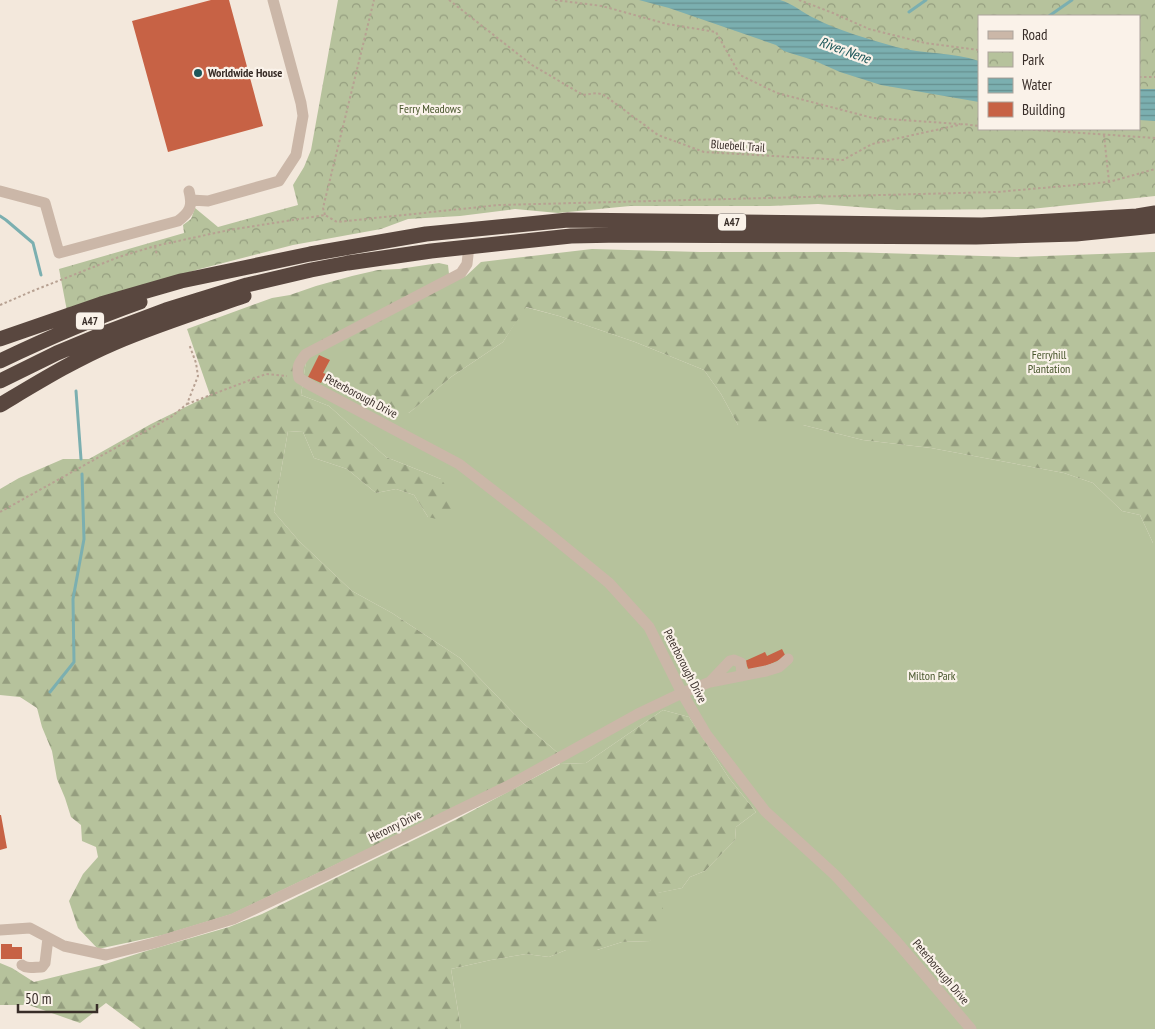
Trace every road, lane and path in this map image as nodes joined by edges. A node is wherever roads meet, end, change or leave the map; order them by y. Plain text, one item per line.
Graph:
1 (273, 0) edge
2 (374, 0) edge
3 (449, 0) edge
4 (556, 0) edge
5 (799, 0) edge
6 (978, 50) edge
7 (1140, 77) edge
8 (1155, 77) edge
9 (963, 124) junction
10 (978, 126) edge
11 (1039, 130) edge
12 (1104, 134) junction
13 (1155, 138) edge
14 (1155, 169) edge
15 (1109, 182) junction
16 (0, 191) edge
17 (1155, 213) edge
18 (325, 215) junction
19 (1155, 226) edge
20 (154, 246) junction
21 (470, 246) junction
22 (310, 254) junction
23 (157, 256) dead end
24 (311, 270) junction
25 (0, 305) edge
26 (0, 339) edge
27 (189, 344) dead end
28 (0, 361) edge
29 (299, 378) junction
30 (0, 381) edge
31 (187, 404) junction
32 (0, 405) edge
33 (0, 512) edge
34 (788, 659) dead end
35 (742, 676) junction
36 (710, 682) junction
37 (682, 693) junction
38 (0, 930) edge
39 (48, 938) junction
40 (22, 965) dead end
41 (971, 1029) edge

1 - 16 street
2 - 18 path
3 - 9 path, Bluebell Trail
4 - 9 path
5 - 6 path
7 - 8 path
9 - 10 path, Bluebell Trail
11 - 12 path
12 - 13 path
12 - 15 path
14 - 15 path
15 - 18 path
17 - 22 highway, A47
18 - 20 path
19 - 21 highway, A47
20 - 23 path
20 - 25 path
21 - 24 highway, A47
21 - 29 street
22 - 26 highway, A47
22 - 28 highway, A47
24 - 30 highway, A47
24 - 32 highway, A47
27 - 31 path
29 - 31 path
29 - 37 street, Peterborough Drive
31 - 33 path
34 - 35 street, Heronry Drive
35 - 36 street, Heronry Drive
35 - 36 street
36 - 37 street, Heronry Drive
37 - 39 street, Heronry Drive
37 - 41 street, Peterborough Drive
38 - 39 street, Heronry Drive
39 - 40 street

